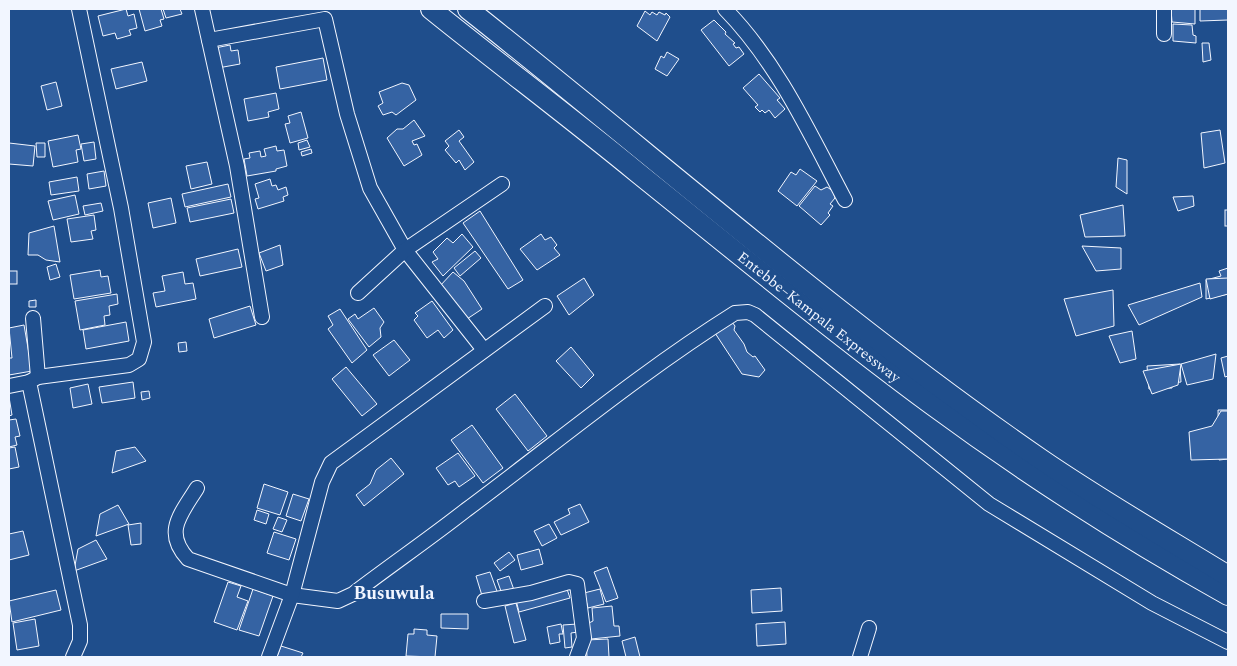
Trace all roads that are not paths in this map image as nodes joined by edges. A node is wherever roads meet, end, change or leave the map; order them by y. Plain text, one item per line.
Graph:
1 (79, 9) edge
2 (202, 9) edge
3 (431, 9) edge
4 (468, 9) edge
5 (725, 9) edge
6 (1164, 9) edge
7 (1164, 34) dead end
8 (209, 40) junction
9 (502, 184) dead end
10 (845, 200) dead end
11 (405, 250) junction
12 (358, 293) dead end
13 (545, 306) dead end
14 (262, 317) dead end
15 (33, 318) dead end
16 (484, 350) junction
17 (33, 379) junction
18 (9, 386) edge
19 (197, 488) dead end
20 (1228, 576) edge
21 (292, 595) junction
22 (1228, 595) edge
23 (484, 601) dead end
24 (869, 628) dead end
25 (1228, 642) edge
26 (73, 657) edge
27 (269, 657) edge
28 (577, 657) edge
29 (860, 657) edge

1 - 17 street
2 - 8 street
3 - 22 highway, Entebbe–Kampala Expressway
4 - 20 highway, Entebbe–Kampala Expressway
5 - 10 street
6 - 7 street
8 - 11 street
8 - 14 street
9 - 11 street
11 - 12 street
11 - 16 street
13 - 16 street
15 - 17 street
16 - 21 street
17 - 18 street
17 - 26 street
19 - 21 street
21 - 25 street
21 - 27 street
23 - 28 street
24 - 29 street

